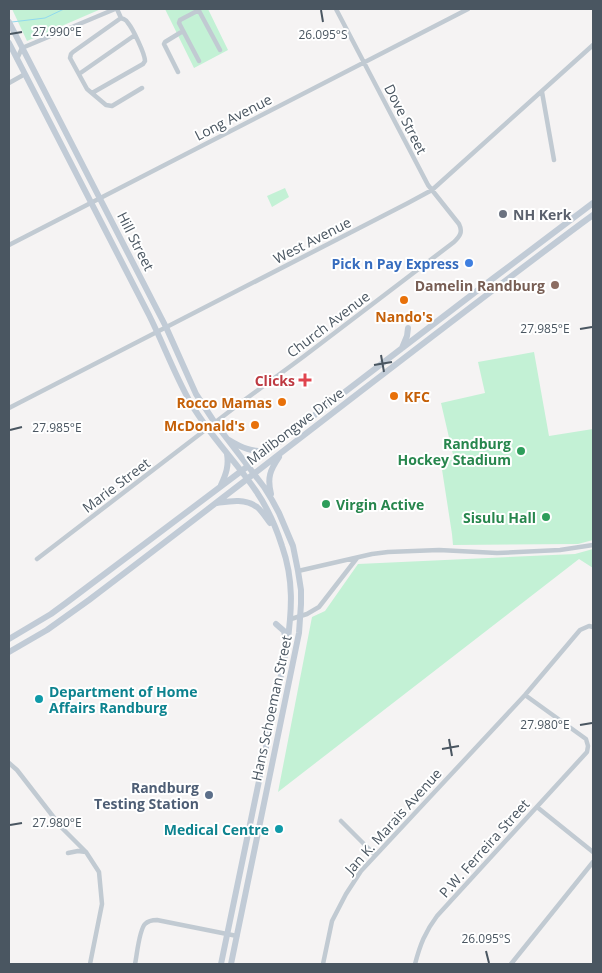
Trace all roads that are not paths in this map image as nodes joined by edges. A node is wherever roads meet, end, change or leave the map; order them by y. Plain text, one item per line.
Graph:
1 (116, 9) edge
2 (336, 9) edge
3 (468, 9) edge
4 (198, 10) edge
5 (121, 18) junction
6 (10, 24) edge
7 (183, 31) junction
8 (135, 35) junction
9 (9, 43) edge
10 (593, 45) edge
11 (22, 48) junction
12 (220, 50) dead end
13 (17, 59) junction
14 (199, 61) dead end
15 (364, 62) junction
16 (178, 72) dead end
17 (25, 74) junction
18 (79, 74) junction
19 (9, 83) edge
20 (142, 88) dead end
21 (542, 92) junction
22 (92, 93) junction
23 (554, 160) dead end
24 (432, 190) junction
25 (100, 199) junction
26 (91, 203) junction
27 (593, 203) edge
28 (593, 215) edge
29 (460, 236) joint
30 (9, 245) edge
31 (166, 327) junction
32 (427, 328) junction
33 (157, 331) junction
34 (401, 349) junction
35 (9, 408) edge
36 (215, 423) junction
37 (208, 428) junction
38 (226, 438) junction
39 (267, 451) junction
40 (282, 451) junction
41 (226, 452) junction
42 (248, 466) junction
43 (240, 471) junction
44 (254, 474) junction
45 (247, 479) junction
46 (220, 486) junction
47 (272, 500) junction
48 (214, 504) junction
49 (276, 530) junction
50 (593, 546) edge
51 (357, 558) junction
52 (37, 559) dead end
53 (298, 570) junction
54 (301, 615) junction
55 (291, 619) junction
56 (276, 624) dead end
57 (593, 627) edge
58 (9, 639) edge
59 (287, 646) junction
60 (9, 652) edge
61 (525, 695) junction
62 (9, 763) edge
63 (536, 807) junction
64 (341, 821) dead end
65 (86, 852) junction
66 (593, 852) edge
67 (68, 853) dead end
68 (375, 854) junction
69 (593, 862) edge
70 (228, 934) junction
71 (237, 936) junction
72 (90, 964) edge
73 (135, 964) edge
74 (221, 964) edge
75 (231, 964) edge
76 (323, 964) edge
77 (415, 964) edge
78 (511, 964) edge

1 - 5 street
1 - 11 street
2 - 15 street, Dove Street
3 - 15 street, Long Avenue
4 - 7 street
4 - 12 street
5 - 8 street
5 - 18 street
6 - 11 main road, Hill Street
7 - 14 street
7 - 16 street
8 - 18 street
8 - 22 street
9 - 13 main road, Hill Street
10 - 21 street, West Avenue
11 - 13 street
11 - 25 main road, Hill Street
13 - 17 main road, Hill Street
15 - 24 street, Dove Street
15 - 25 street, Long Avenue
17 - 19 street
17 - 26 main road, Hill Street
18 - 22 street
20 - 22 street
21 - 23 street
21 - 24 street, West Avenue
24 - 29 street, Dove Street
24 - 31 street, West Avenue
25 - 26 street, Long Avenue
25 - 31 main road, Hill Street
26 - 30 street, Long Avenue
26 - 33 main road, Hill Street
27 - 32 main road, Malibongwe Drive
28 - 40 main road, Malibongwe Drive
29 - 36 street, Church Avenue
31 - 33 street, West Avenue
31 - 36 main road, Hill Street
32 - 34 main road, Malibongwe Drive
32 - 34 main road
33 - 35 street, West Avenue
33 - 37 main road, Hill Street
34 - 39 main road, Malibongwe Drive
36 - 37 street, Church Avenue
36 - 38 main road, Hill Street
37 - 41 main road, Hill Street
37 - 52 street, Marie Street
38 - 39 main road
38 - 42 main road, Hill Street
39 - 42 main road, Malibongwe Drive
40 - 44 main road, Malibongwe Drive
40 - 47 main road
41 - 43 main road, Hill Street
41 - 46 main road
42 - 43 main road, Malibongwe Drive
42 - 44 main road, Hans Schoeman Street
43 - 45 main road, Hans Schoeman Street
43 - 46 main road, Malibongwe Drive
44 - 45 main road, Malibongwe Drive
44 - 47 main road, Hans Schoeman Street
45 - 48 main road, Malibongwe Drive
45 - 49 main road, Hans Schoeman Street
46 - 58 main road, Malibongwe Drive
47 - 53 main road, Hans Schoeman Street
48 - 49 main road
48 - 60 main road, Malibongwe Drive
49 - 55 main road, Hans Schoeman Street
50 - 51 street
51 - 53 street
51 - 54 street
53 - 54 main road, Hans Schoeman Street
54 - 55 street
54 - 71 main road, Hans Schoeman Street
55 - 59 main road, Hans Schoeman Street
56 - 59 main road
57 - 61 street, Jan K. Marais Avenue
59 - 70 main road, Hans Schoeman Street
61 - 63 street, P.W. Ferreira Street
61 - 68 street, Jan K. Marais Avenue
62 - 65 street
63 - 66 street
63 - 77 street, P.W. Ferreira Street
64 - 68 street
65 - 67 street
65 - 72 street
68 - 76 street, Jan K. Marais Avenue
69 - 78 street
70 - 71 street
70 - 73 street
70 - 74 main road, Hans Schoeman Street
71 - 75 main road, Hans Schoeman Street

